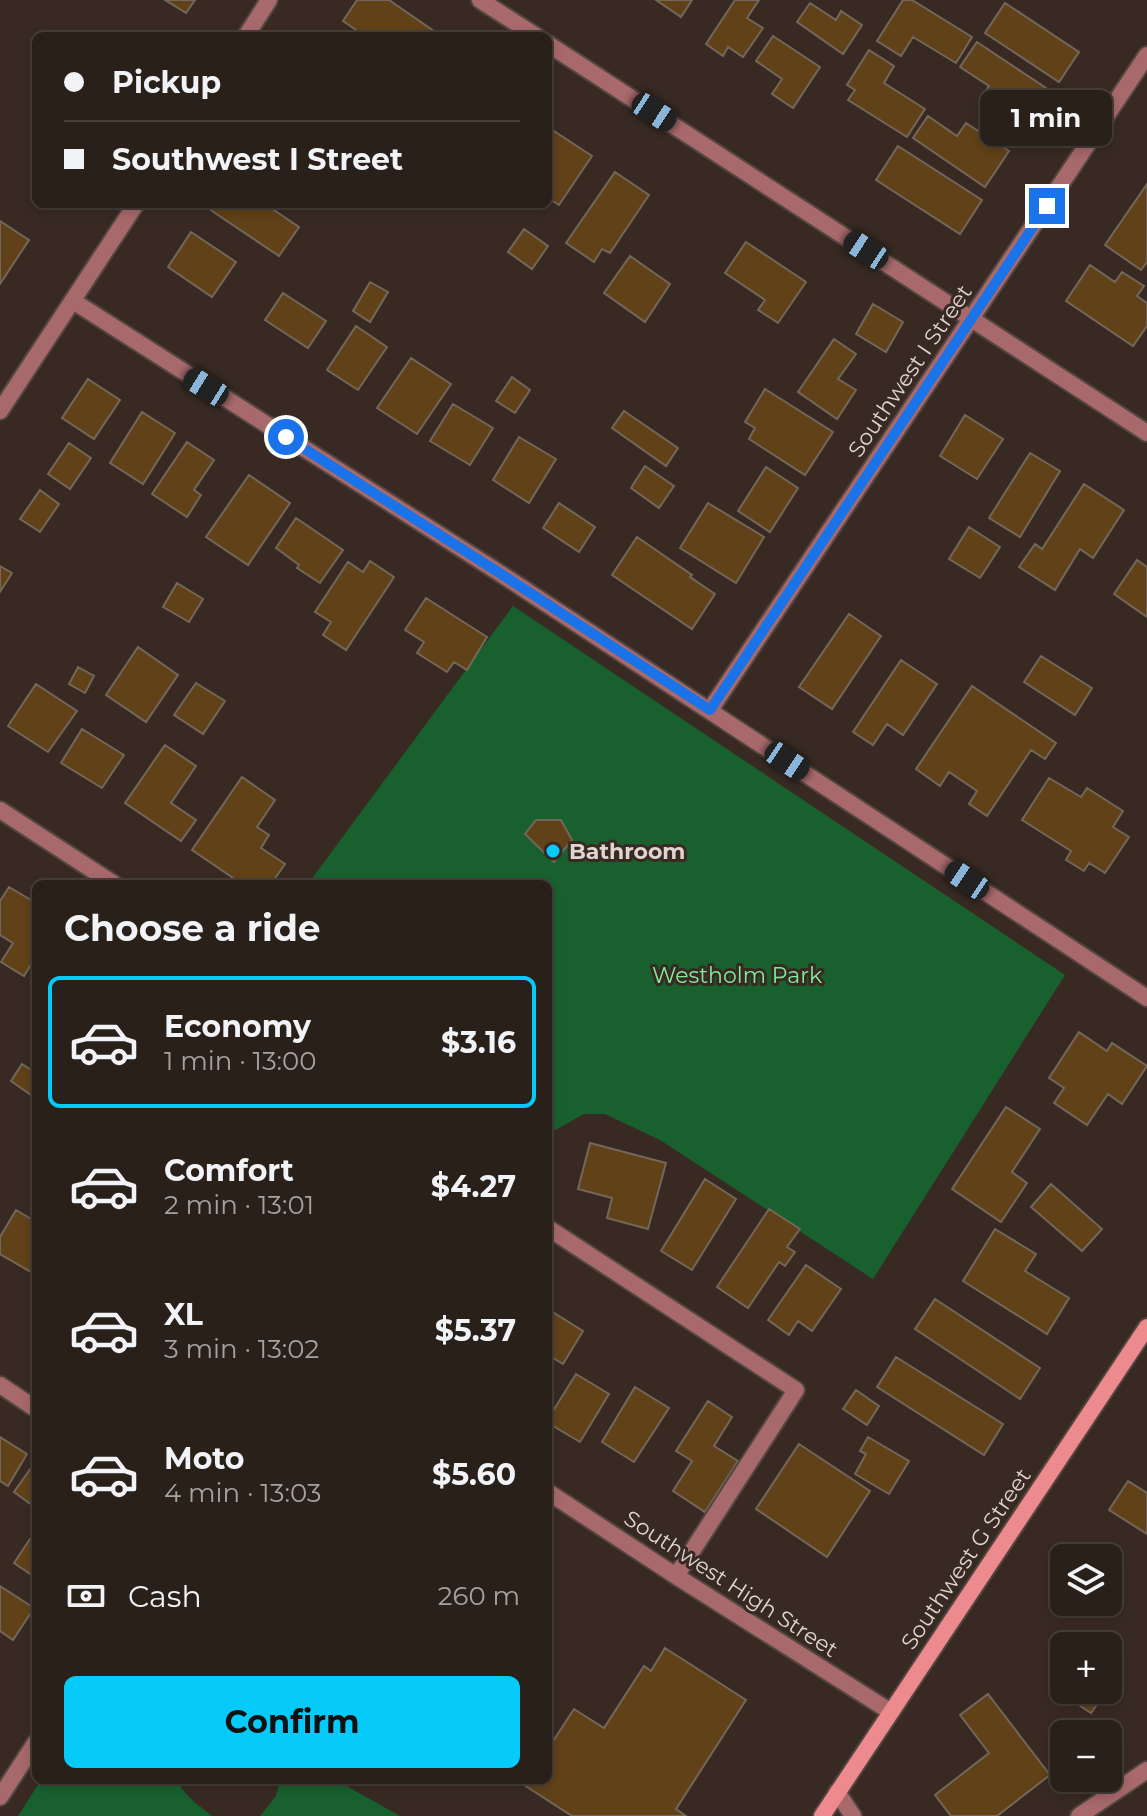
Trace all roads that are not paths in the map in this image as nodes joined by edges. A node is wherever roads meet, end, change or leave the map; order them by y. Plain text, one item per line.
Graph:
1 (269, 0) edge
2 (480, 0) edge
3 (249, 32) edge
4 (530, 32) edge
5 (552, 47) edge
6 (1147, 55) edge
7 (133, 208) edge
8 (73, 301) junction
9 (973, 318) junction
10 (0, 411) edge
11 (1147, 433) edge
12 (710, 710) junction
13 (0, 810) edge
14 (108, 880) edge
15 (1147, 998) edge
16 (552, 1231) edge
17 (1147, 1327) edge
18 (0, 1385) edge
19 (32, 1406) edge
20 (552, 1495) edge
21 (676, 1576) junction
22 (891, 1712) junction
23 (32, 1748) edge
24 (1147, 1770) edge
25 (837, 1792) junction
26 (0, 1797) edge
27 (822, 1816) edge
28 (853, 1816) edge
29 (1079, 1816) edge

1 - 3 street
2 - 4 street
5 - 9 street
6 - 9 street, Southwest I Street
7 - 8 street
8 - 10 street
8 - 12 street
9 - 11 street
9 - 12 street, Southwest I Street
12 - 15 street
13 - 14 street
16 - 21 street
17 - 22 main road, Southwest G Street
18 - 19 street
20 - 21 street, Southwest High Street
21 - 22 street, Southwest High Street
22 - 25 main road, Southwest G Street
23 - 26 street
24 - 29 street
25 - 27 main road, Southwest G Street
25 - 28 street

